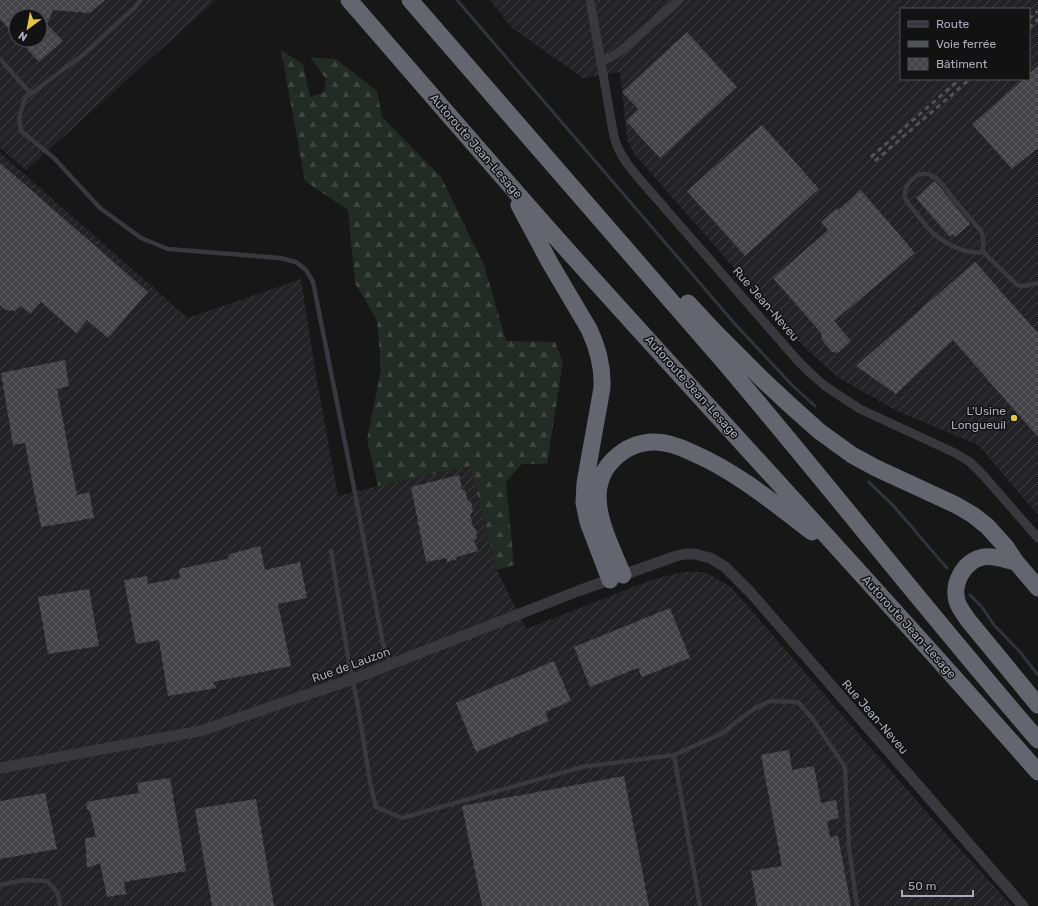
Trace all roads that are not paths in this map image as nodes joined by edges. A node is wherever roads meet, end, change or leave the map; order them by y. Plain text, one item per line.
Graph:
1 (141, 0) edge
2 (349, 0) edge
3 (410, 0) edge
4 (590, 0) edge
5 (679, 0) edge
6 (0, 59) edge
7 (601, 61) junction
8 (31, 94) junction
9 (503, 177) junction
10 (629, 252) junction
11 (983, 252) junction
12 (1038, 283) edge
13 (1038, 538) edge
14 (331, 551) dead end
15 (701, 555) joint
16 (1016, 562) junction
17 (852, 563) junction
18 (617, 577) junction
19 (1038, 588) edge
20 (390, 665) junction
21 (353, 679) junction
22 (1038, 706) edge
23 (1038, 740) edge
24 (674, 756) junction
25 (0, 768) edge
26 (1038, 772) edge
27 (0, 885) edge
28 (60, 906) edge
29 (700, 906) edge
30 (857, 906) edge
31 (1023, 906) edge

1 - 8 lane
2 - 9 highway, Autoroute Jean-Lesage
3 - 10 highway, Autoroute Jean-Lesage
4 - 7 street, Rue Jean-Neveu
5 - 7 street
6 - 8 lane
7 - 13 street, Rue Jean-Neveu
8 - 20 lane
9 - 17 highway, Autoroute Jean-Lesage
9 - 18 highway
10 - 16 highway
10 - 23 highway, Autoroute Jean-Lesage
11 - 11 lane
11 - 12 lane
14 - 21 lane
15 - 18 street, Rue de Lauzon
15 - 31 street, Rue Jean-Neveu
16 - 19 highway
16 - 22 highway
17 - 18 highway
17 - 26 highway, Autoroute Jean-Lesage
18 - 20 street, Rue de Lauzon
20 - 21 street, Rue de Lauzon
21 - 24 lane
21 - 25 street, Rue de Lauzon
24 - 29 lane
24 - 30 lane
27 - 28 lane

